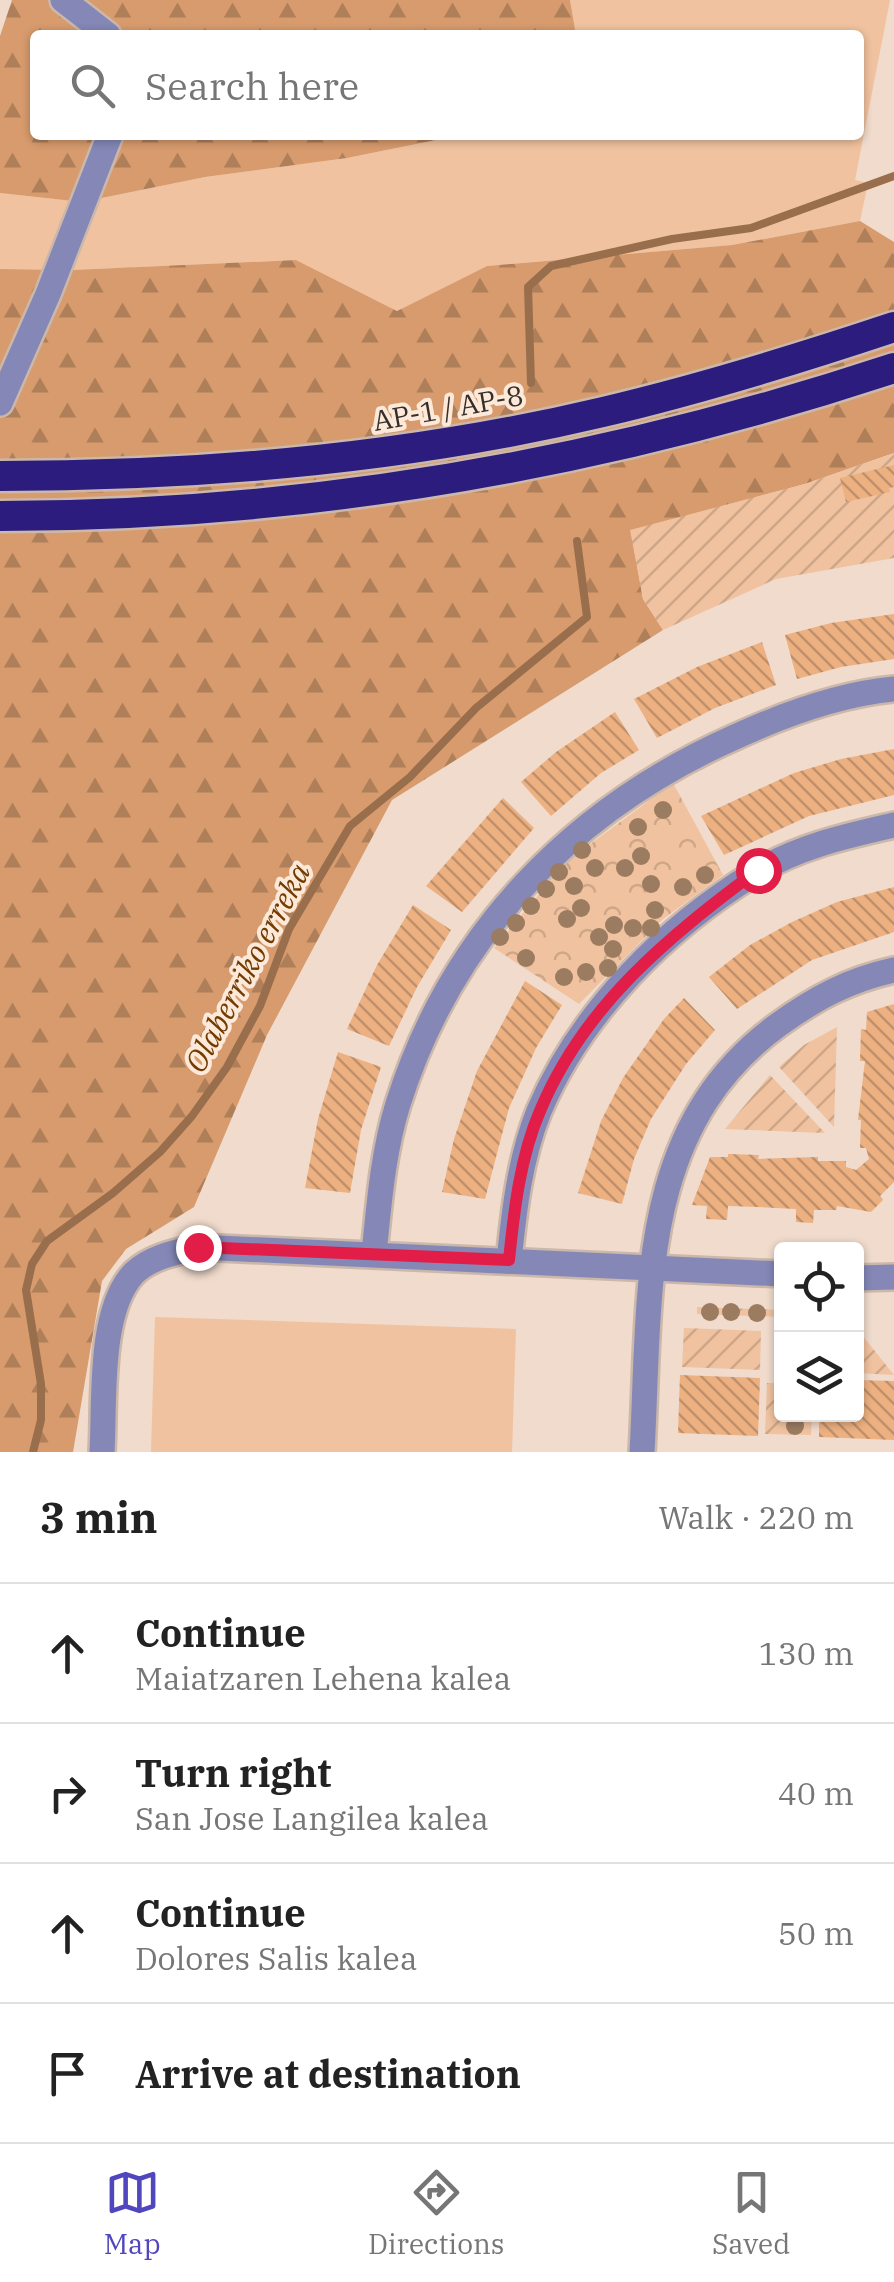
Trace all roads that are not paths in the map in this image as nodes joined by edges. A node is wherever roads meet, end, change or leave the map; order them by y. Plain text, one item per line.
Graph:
1 (63, 0) edge
2 (102, 30) edge
3 (108, 140) edge
4 (894, 327) edge
5 (894, 368) edge
6 (3, 395) edge
7 (0, 476) edge
8 (0, 516) edge
9 (894, 689) edge
10 (894, 825) edge
11 (894, 970) edge
12 (374, 1254) junction
13 (509, 1260) junction
14 (653, 1268) junction
15 (774, 1274) edge
16 (894, 1277) edge
17 (864, 1278) edge
18 (102, 1452) edge
19 (642, 1452) edge

1 - 2 street
3 - 6 street
4 - 7 highway, AP-1 / AP-8
5 - 8 highway
9 - 12 street
10 - 13 street
11 - 14 street
12 - 13 street
12 - 18 street
13 - 14 street
14 - 15 street
14 - 19 street
16 - 17 street

